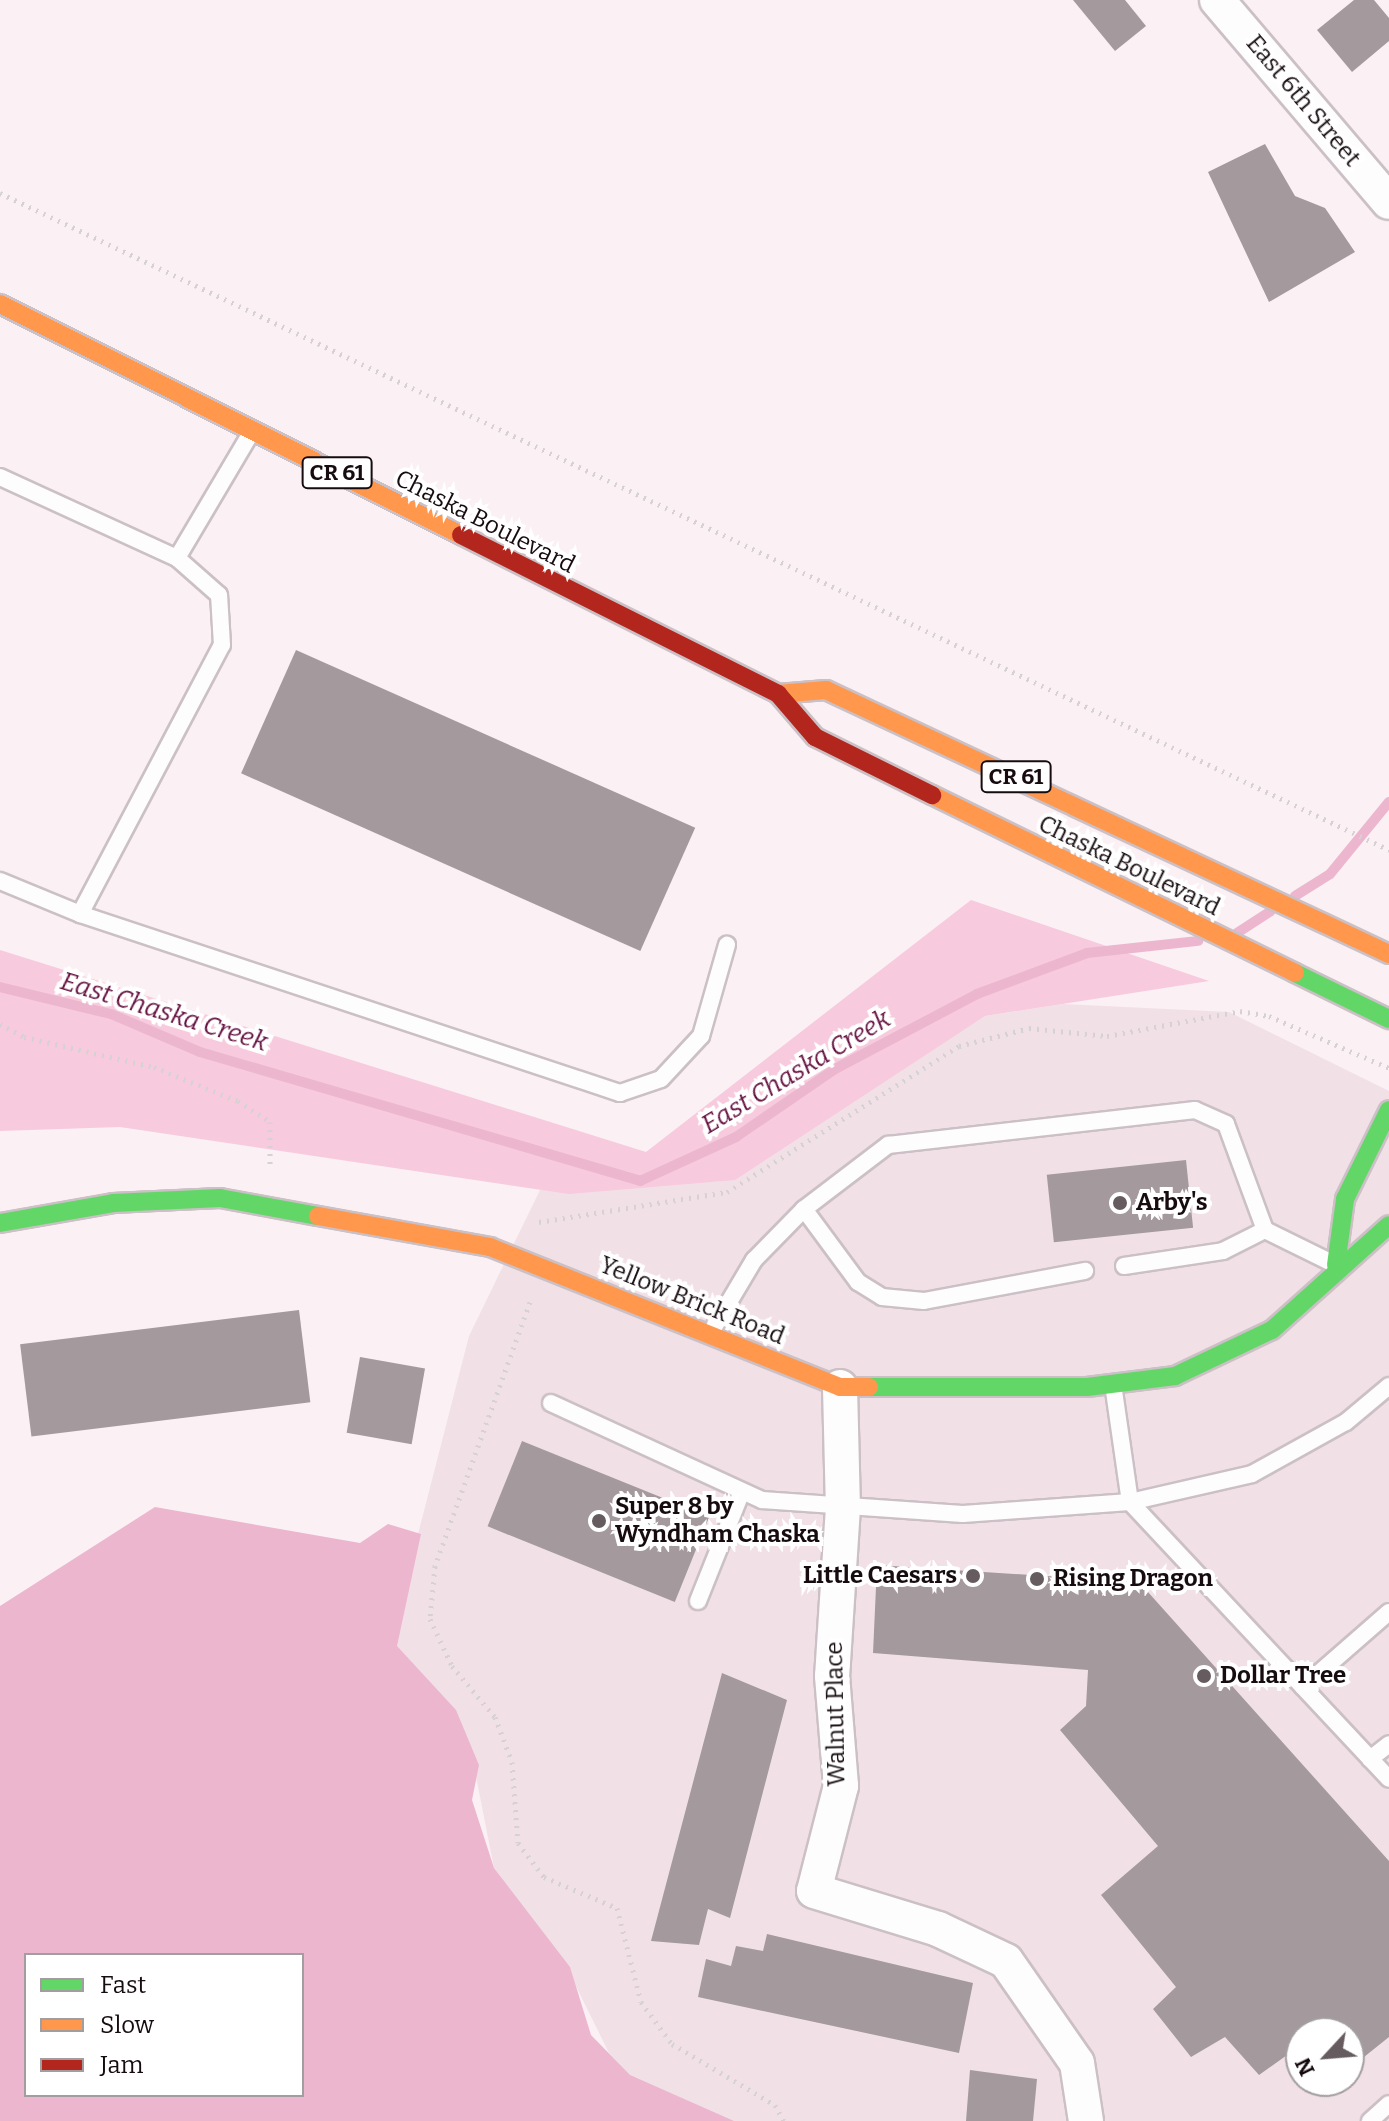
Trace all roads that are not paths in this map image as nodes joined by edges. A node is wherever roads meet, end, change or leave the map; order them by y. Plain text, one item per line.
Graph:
1 (1227, 3) edge
2 (1389, 202) edge
3 (0, 304) edge
4 (253, 430) junction
5 (0, 477) edge
6 (177, 558) junction
7 (778, 694) junction
8 (0, 881) edge
9 (80, 914) junction
10 (727, 945) dead end
11 (1389, 954) edge
12 (1389, 1019) edge
13 (1389, 1110) edge
14 (804, 1209) junction
15 (0, 1223) edge
16 (1389, 1225) edge
17 (1265, 1230) junction
18 (1336, 1265) junction
19 (1124, 1266) dead end
20 (1085, 1271) dead end
21 (710, 1334) junction
22 (1113, 1384) junction
23 (840, 1387) junction
24 (1387, 1392) edge
25 (551, 1403) dead end
26 (742, 1491) junction
27 (1130, 1502) junction
28 (843, 1507) junction
29 (698, 1601) dead end
30 (1389, 1612) edge
31 (1303, 1687) junction
32 (1389, 1744) edge
33 (1370, 1759) junction
34 (1389, 1779) edge
35 (1389, 2104) edge
36 (1086, 2121) edge
37 (1370, 2121) edge

1 - 2 street, East 6th Street
3 - 4 main road, Chaska Boulevard / CR 61
4 - 6 lane
4 - 7 main road, Chaska Boulevard / CR 61
5 - 6 lane
6 - 9 lane
7 - 11 main road, Chaska Boulevard / CR 61
7 - 12 main road, Chaska Boulevard / CR 61
8 - 9 lane
9 - 10 lane
13 - 18 main road
14 - 17 lane
14 - 20 lane
14 - 21 lane
15 - 21 main road, Yellow Brick Road
16 - 18 main road, Yellow Brick Road
17 - 18 lane
17 - 19 lane
18 - 22 main road, Yellow Brick Road
21 - 23 main road, Yellow Brick Road
22 - 23 main road, Yellow Brick Road
22 - 27 lane
23 - 28 street, Walnut Place
24 - 27 lane
25 - 26 lane
26 - 28 lane
26 - 29 lane
27 - 28 lane
27 - 31 lane
28 - 36 street, Walnut Place
30 - 31 lane
31 - 33 lane
32 - 33 lane
33 - 34 lane
35 - 37 lane

